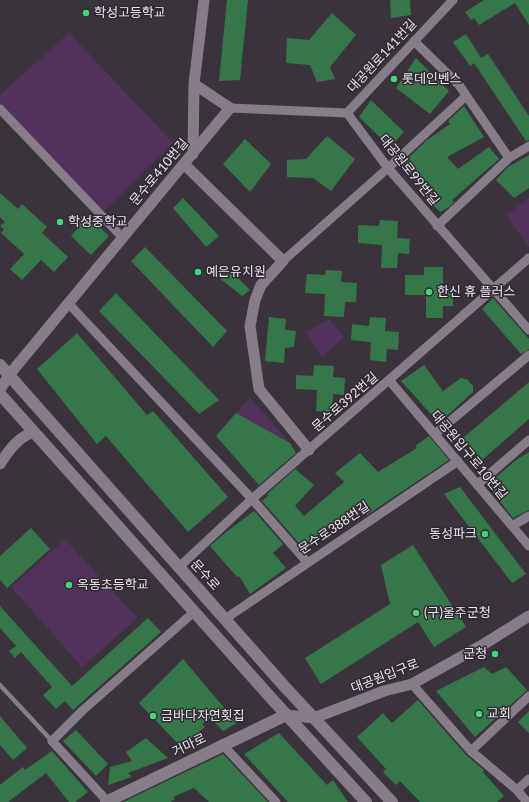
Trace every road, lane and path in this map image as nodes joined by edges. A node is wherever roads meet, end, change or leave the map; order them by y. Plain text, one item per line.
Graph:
1 (204, 0) edge
2 (453, 0) edge
3 (414, 40) junction
4 (194, 84) junction
5 (466, 96) junction
6 (230, 108) junction
7 (0, 109) edge
8 (347, 113) junction
9 (529, 146) edge
10 (193, 154) junction
11 (509, 158) junction
12 (184, 164) junction
13 (388, 168) junction
14 (437, 226) junction
15 (122, 237) junction
16 (529, 258) edge
17 (283, 261) junction
18 (494, 290) junction
19 (68, 303) junction
20 (529, 330) edge
21 (529, 355) edge
22 (0, 365) edge
23 (9, 375) junction
24 (389, 380) junction
25 (0, 390) edge
26 (0, 394) edge
27 (34, 432) junction
28 (435, 434) junction
29 (529, 440) edge
30 (309, 450) junction
31 (458, 461) junction
32 (0, 464) edge
33 (477, 484) junction
34 (252, 499) junction
35 (529, 516) edge
36 (512, 526) junction
37 (529, 546) edge
38 (307, 562) junction
39 (179, 567) junction
40 (194, 612) junction
41 (529, 616) edge
42 (225, 619) junction
43 (412, 684) junction
44 (0, 685) edge
45 (529, 696) edge
46 (286, 715) junction
47 (314, 718) junction
48 (52, 741) junction
49 (222, 744) junction
50 (471, 751) junction
51 (529, 778) edge
52 (517, 790) junction
53 (107, 802) edge
54 (276, 802) edge
55 (366, 802) edge
56 (392, 802) edge
57 (527, 802) edge

1 - 4 street
2 - 3 street, 대공원로141번길
3 - 5 street
3 - 8 street, 대공원로141번길
4 - 6 street
4 - 10 street
5 - 11 street
5 - 13 street
6 - 8 street
6 - 10 street, 문수로410번길
7 - 15 street
8 - 13 street, 대공원로99번길
9 - 11 street
10 - 12 street, 문수로410번길
11 - 14 street
12 - 15 street, 문수로410번길
12 - 17 street
13 - 14 street, 대공원로99번길
13 - 17 street
14 - 18 street, 대공원로99번길
15 - 19 street, 문수로410번길
16 - 18 street, 문수로392번길
17 - 30 street
18 - 20 street, 대공원로99번길
18 - 24 street, 문수로392번길
19 - 23 street, 문수로410번길
19 - 34 street
21 - 28 street
22 - 23 main road, 문수로
23 - 25 street, 문수로410번길
23 - 39 main road, 문수로
24 - 28 street, 대공원입구로10번길
24 - 30 street, 문수로392번길
26 - 27 main road
27 - 32 street
27 - 40 main road
28 - 31 street, 대공원입구로10번길
29 - 33 street
30 - 34 street, 문수로392번길
31 - 33 street, 대공원입구로10번길
31 - 38 street, 문수로388번길
33 - 36 street, 대공원입구로10번길
34 - 38 street
34 - 39 street, 문수로392번길
35 - 36 street
36 - 37 street, 대공원입구로10번길
38 - 42 street, 문수로388번길
39 - 42 main road, 문수로
40 - 46 main road
40 - 48 street
41 - 43 street, 대공원입구로
42 - 47 main road, 문수로
43 - 47 street, 대공원입구로
43 - 50 street
44 - 48 lane
45 - 50 street
46 - 47 street, 대공원입구로
46 - 49 main road, 거마로
46 - 55 main road
47 - 56 main road, 문수로
48 - 53 street
49 - 53 main road, 거마로
49 - 54 street
50 - 52 street
51 - 52 street
52 - 57 street

